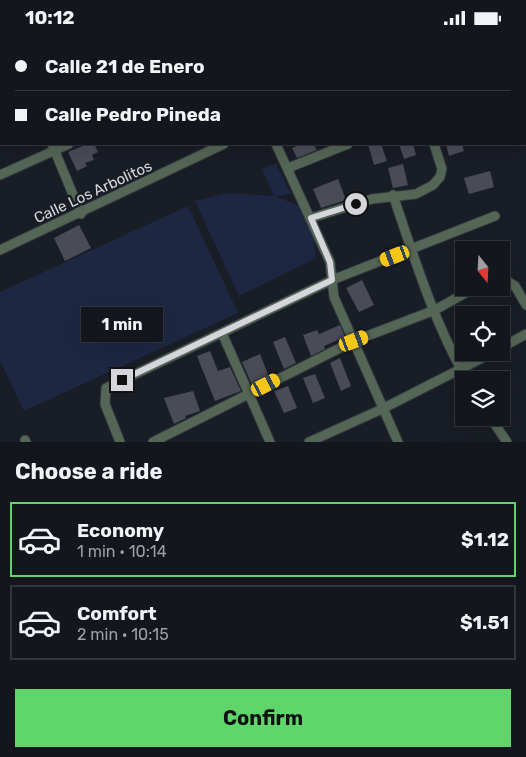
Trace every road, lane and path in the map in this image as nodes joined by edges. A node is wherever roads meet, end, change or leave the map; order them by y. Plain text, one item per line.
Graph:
1 (222, 145) edge
2 (276, 145) edge
3 (346, 145) edge
4 (434, 145) edge
5 (53, 147) edge
6 (288, 168) junction
7 (0, 175) edge
8 (393, 195) junction
9 (81, 214) junction
10 (495, 216) dead end
11 (311, 218) junction
12 (0, 250) edge
13 (411, 250) junction
14 (332, 280) junction
15 (510, 283) edge
16 (460, 296) edge
17 (526, 305) edge
18 (435, 310) junction
19 (222, 333) junction
20 (526, 334) edge
21 (354, 341) junction
22 (510, 343) edge
23 (477, 361) edge
24 (461, 370) junction
25 (249, 394) junction
26 (382, 409) junction
27 (496, 426) edge
28 (120, 442) edge
29 (153, 442) edge
30 (270, 442) edge
31 (309, 442) edge
32 (398, 442) edge
33 (507, 442) edge

1 - 9 street, Calle Los Arbolitos
2 - 6 street
3 - 6 street
4 - 8 street
5 - 7 street
5 - 9 street
6 - 11 street
8 - 11 street
8 - 13 street
9 - 12 street, Calle Los Arbolitos
10 - 13 street
11 - 14 street
13 - 14 street
13 - 18 street
14 - 19 street
14 - 21 street
15 - 17 street
16 - 18 street
18 - 21 street
18 - 24 street
19 - 25 street
19 - 28 street
20 - 22 street
21 - 25 street
21 - 26 street
23 - 24 street
24 - 26 street
25 - 29 street
25 - 30 street
26 - 31 street
26 - 32 street
27 - 33 street

